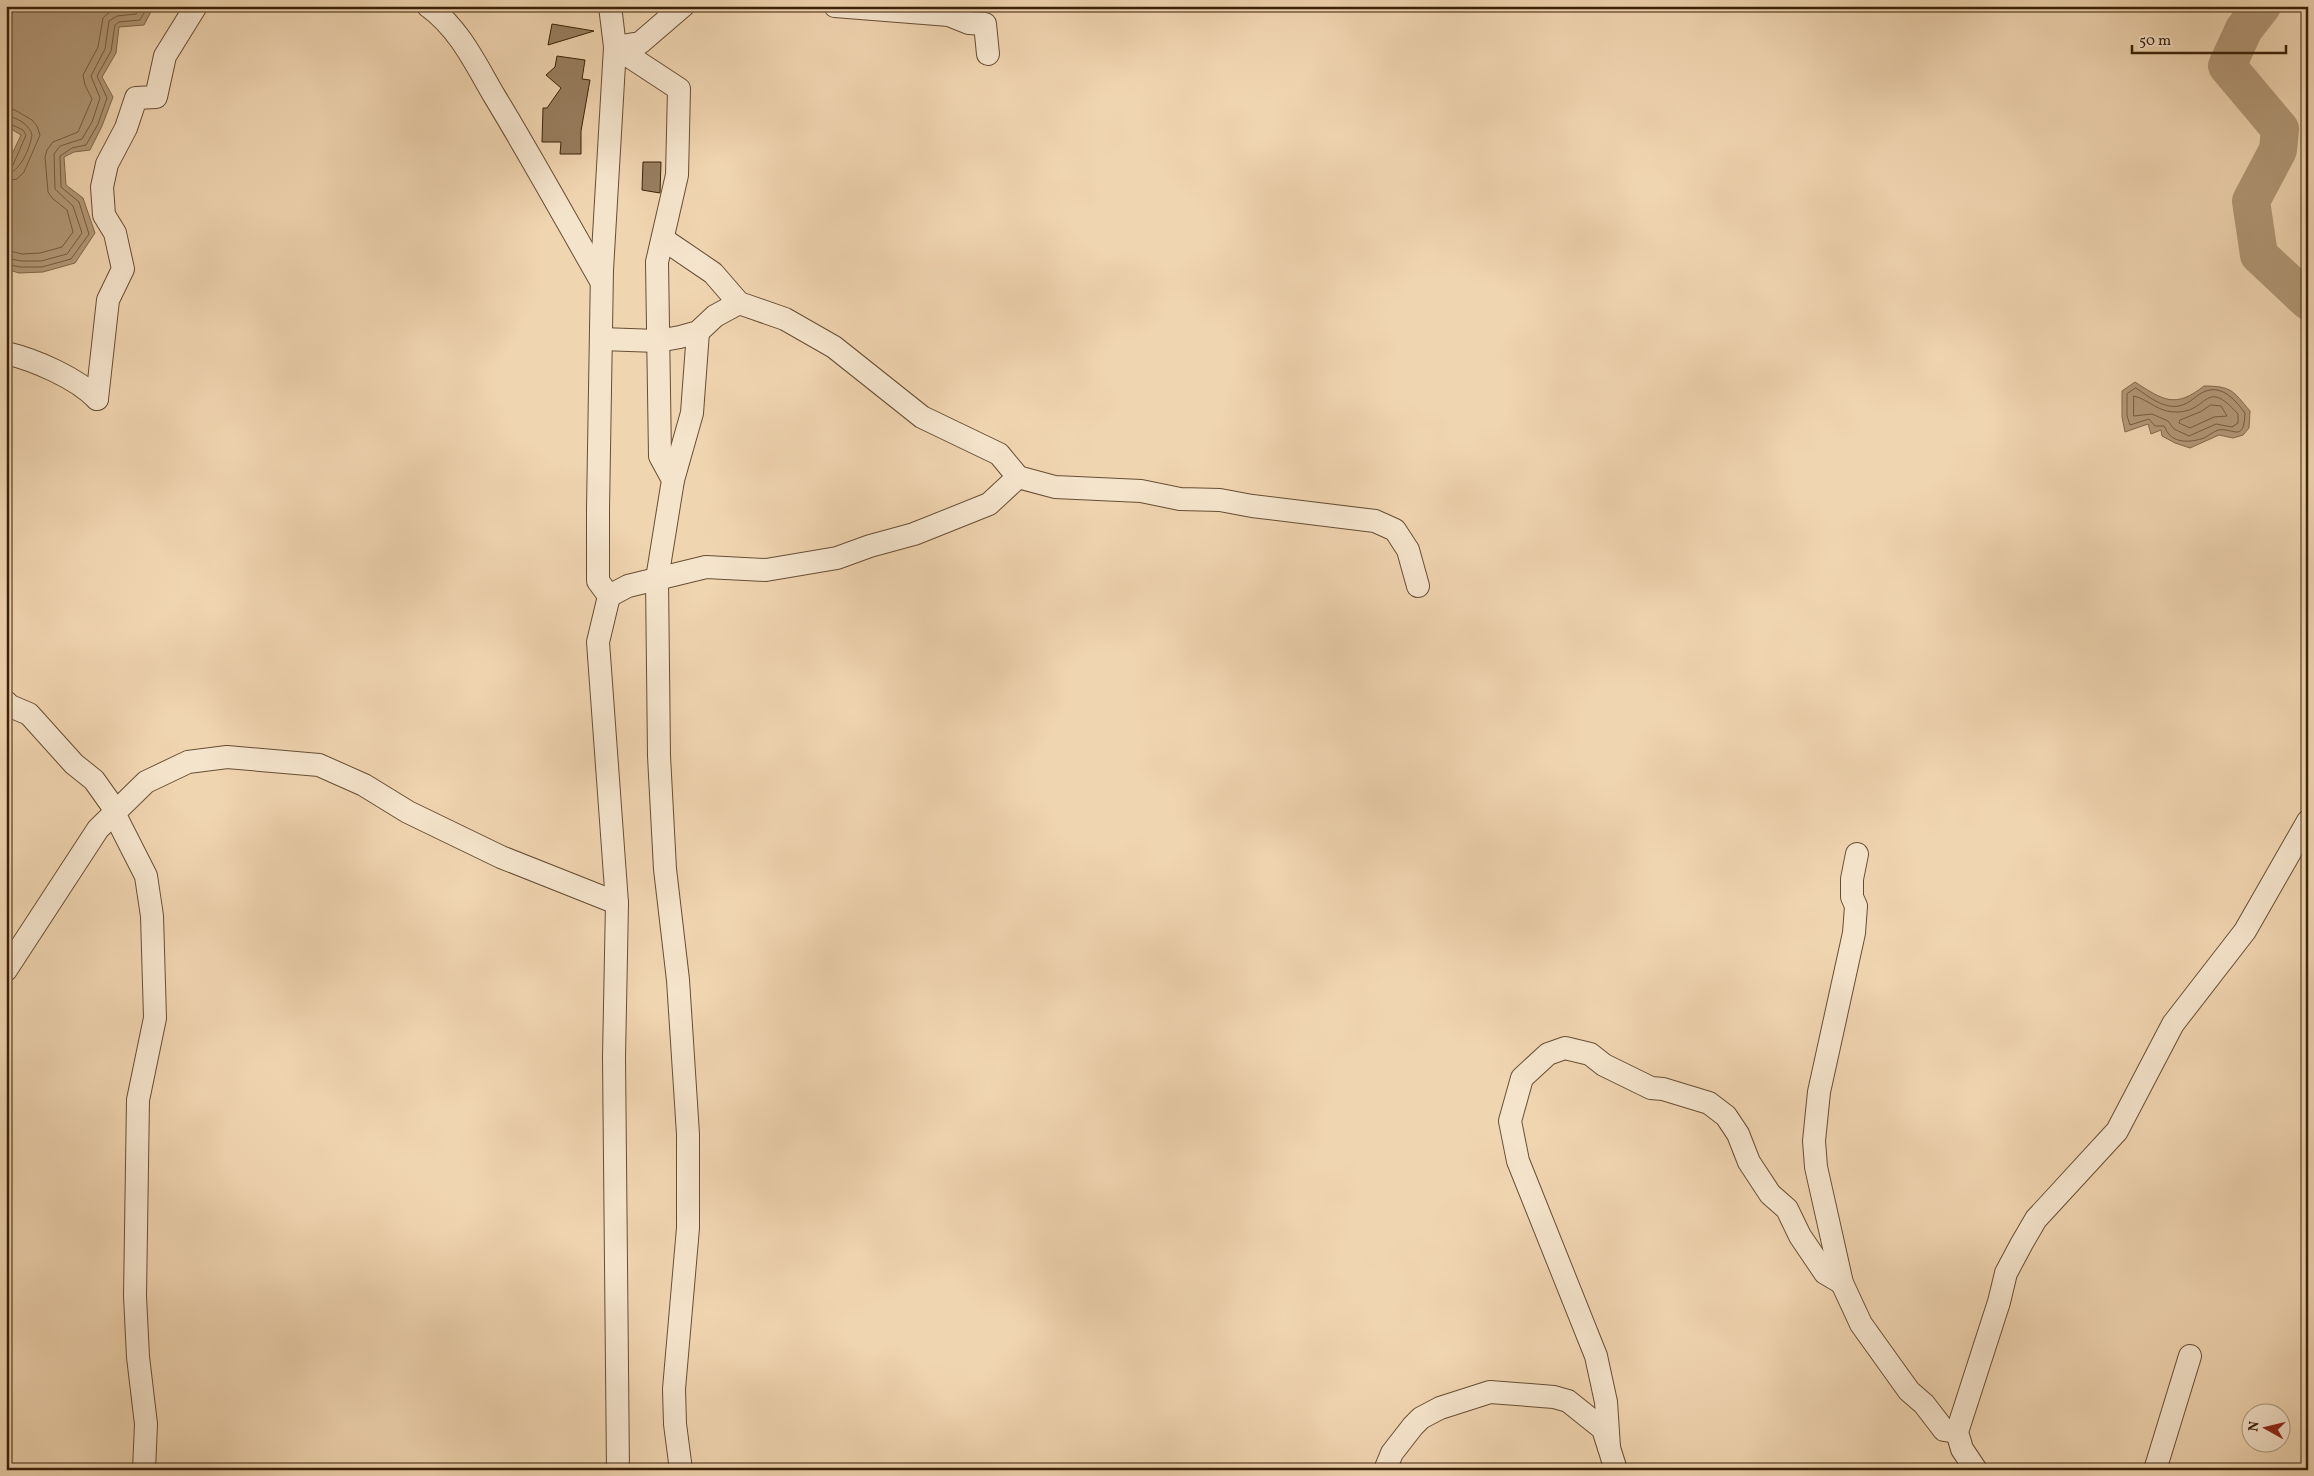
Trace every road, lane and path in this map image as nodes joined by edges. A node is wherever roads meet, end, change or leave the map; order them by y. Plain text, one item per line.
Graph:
1 (196, 6) edge
2 (428, 6) edge
3 (610, 6) edge
4 (683, 6) edge
5 (835, 6) edge
6 (615, 47) junction
7 (988, 54) dead end
8 (663, 239) junction
9 (602, 283) junction
10 (739, 303) junction
11 (698, 332) junction
12 (601, 339) junction
13 (658, 341) junction
14 (6, 353) edge
15 (1018, 477) junction
16 (673, 480) junction
17 (657, 579) junction
18 (1418, 586) dead end
19 (609, 596) junction
20 (6, 702) edge
21 (115, 812) junction
22 (2308, 821) edge
23 (1857, 854) dead end
24 (617, 903) junction
25 (6, 970) edge
26 (1842, 1283) junction
27 (2190, 1356) dead end
28 (1957, 1432) junction
29 (1609, 1447) junction
30 (144, 1470) edge
31 (618, 1470) edge
32 (681, 1470) edge
33 (1385, 1470) edge
34 (1616, 1470) edge
35 (1976, 1470) edge
36 (2155, 1470) edge

1 - 14 street
2 - 9 street
3 - 6 street
4 - 6 street
5 - 7 street
6 - 8 street
6 - 9 street
8 - 10 street
8 - 13 street
9 - 12 street
10 - 11 street
10 - 15 street
11 - 13 street
11 - 16 street
12 - 13 street
12 - 19 street
13 - 16 street
15 - 17 street
15 - 18 street
16 - 17 street
17 - 19 street
17 - 32 street
19 - 24 street
20 - 21 street
21 - 24 street
21 - 25 street
21 - 30 street
22 - 28 street
23 - 26 street
24 - 31 street
26 - 28 street
26 - 29 street
27 - 36 street
28 - 35 street
29 - 33 street
29 - 34 street

